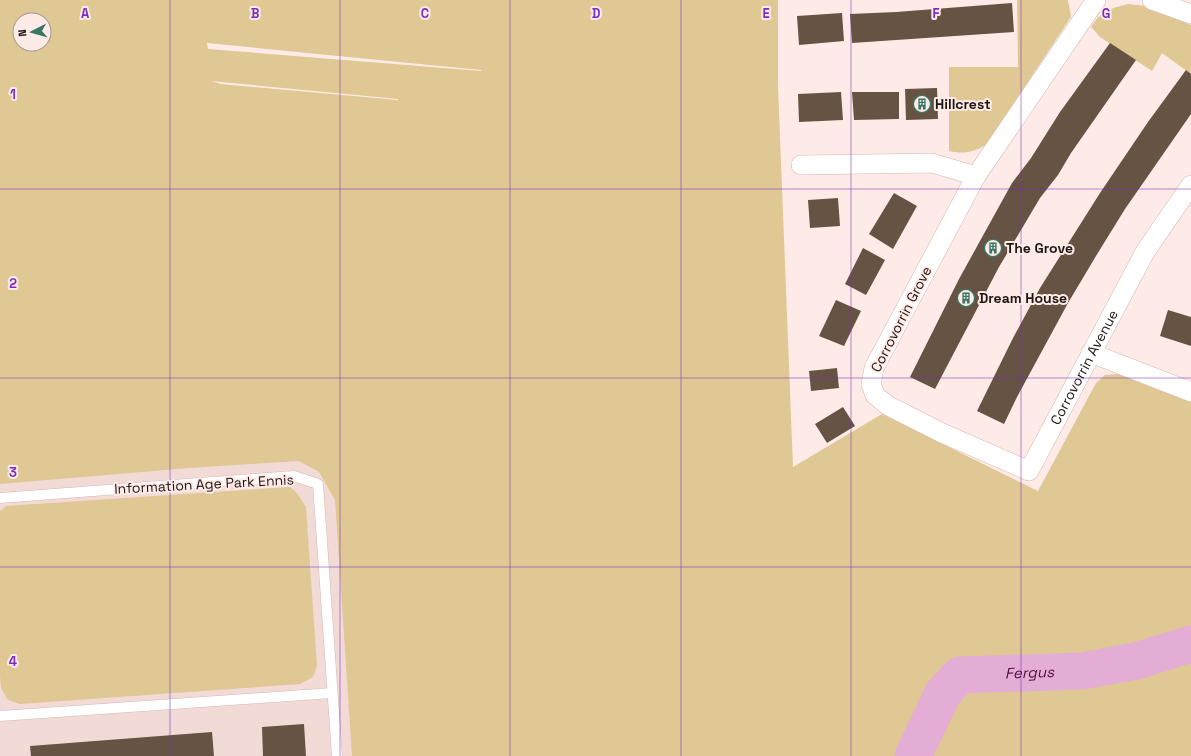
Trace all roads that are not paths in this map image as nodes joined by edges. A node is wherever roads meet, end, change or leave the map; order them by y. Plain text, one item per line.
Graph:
1 (1096, 0) edge
2 (1152, 0) edge
3 (1191, 14) edge
4 (801, 165) dead end
5 (976, 176) junction
6 (1191, 185) edge
7 (1091, 353) junction
8 (1191, 392) edge
9 (942, 433) joint
10 (0, 498) edge
11 (332, 694) junction
12 (0, 716) edge
13 (337, 756) edge

1 - 5 street, Corrovorrin Grove
2 - 3 street
4 - 5 street
5 - 9 street, Corrovorrin Grove
6 - 7 street, Corrovorrin Avenue
7 - 8 street
7 - 9 street, Corrovorrin Avenue
10 - 11 lane, Information Age Park Ennis
11 - 12 lane
11 - 13 lane, Information Age Park Ennis

